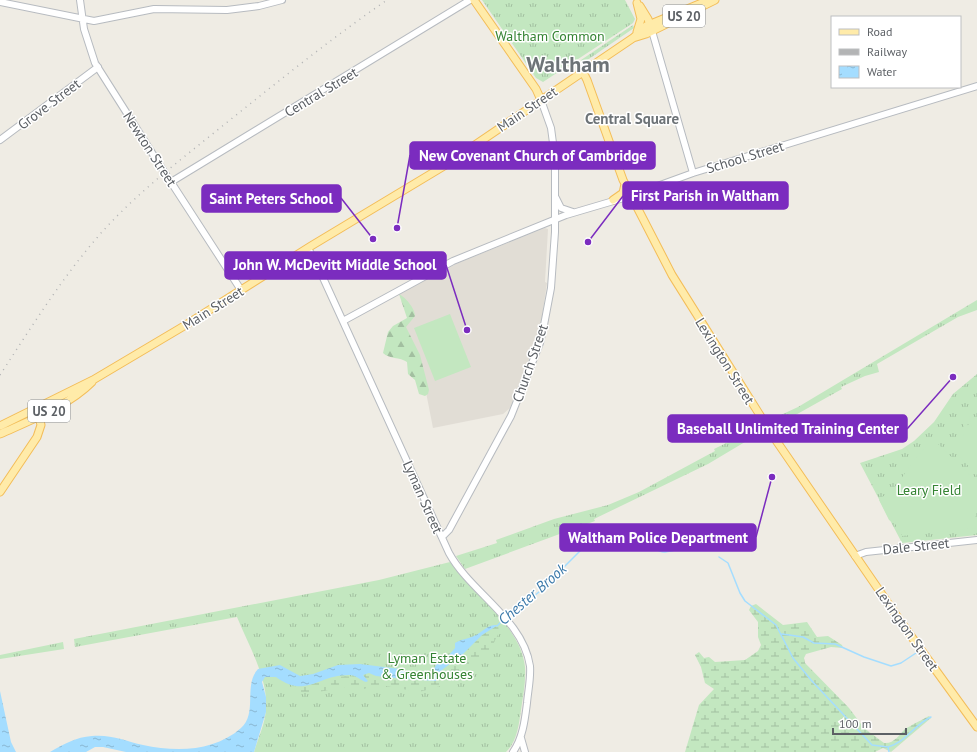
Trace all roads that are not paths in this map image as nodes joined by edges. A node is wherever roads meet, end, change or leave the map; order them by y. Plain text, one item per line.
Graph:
1 (80, 0) edge
2 (282, 0) edge
3 (470, 0) edge
4 (474, 0) edge
5 (709, 0) edge
6 (715, 0) edge
7 (0, 2) edge
8 (636, 2) edge
9 (82, 20) junction
10 (651, 28) junction
11 (633, 38) junction
12 (98, 68) junction
13 (582, 72) junction
14 (977, 86) edge
15 (541, 100) junction
16 (0, 140) edge
17 (693, 173) junction
18 (624, 180) junction
19 (171, 182) junction
20 (556, 194) junction
21 (631, 196) junction
22 (613, 200) junction
23 (577, 211) junction
24 (554, 220) junction
25 (308, 248) junction
26 (241, 290) junction
27 (343, 321) junction
28 (38, 412) junction
29 (0, 426) edge
30 (0, 434) edge
31 (0, 492) edge
32 (442, 537) junction
33 (977, 540) edge
34 (855, 556) junction
35 (977, 727) edge
36 (520, 737) junction
37 (513, 752) edge
38 (525, 752) edge

1 - 9 street, Newton Street
2 - 9 street
3 - 19 street, Central Street
4 - 15 main road
5 - 10 main road, Main Street / US 20
6 - 10 main road, Main Street / US 20
7 - 9 street
8 - 10 main road
8 - 11 main road
9 - 12 street, Newton Street
10 - 11 main road, Main Street / US 20
10 - 17 street
11 - 13 main road, Main Street / US 20
12 - 16 street, Grove Street
12 - 19 street, Newton Street, bridge
13 - 15 main road, Main Street / US 20
13 - 18 main road, Lexington Street
14 - 17 street, School Street
15 - 20 street, Church Street
15 - 25 main road, Main Street / US 20
17 - 21 street, School Street
18 - 21 main road, Lexington Street
18 - 22 main road
19 - 26 street, Newton Street
20 - 23 street
20 - 24 street, Church Street
21 - 22 street, School Street
21 - 34 main road, Lexington Street
22 - 23 street, School Street
23 - 24 street, School Street
24 - 27 street, School Street
24 - 32 street, Church Street
25 - 26 main road, Main Street / US 20
25 - 27 street, Lyman Street
26 - 28 main road, Main Street / US 20
27 - 32 street, Lyman Street
28 - 29 main road, Main Street / US 20
28 - 30 main road, Main Street / US 20
28 - 31 main road
32 - 36 street, Lyman Street
33 - 34 street, Dale Street
34 - 35 main road, Lexington Street
36 - 37 street, Lyman Street
36 - 38 street, Lyman Street

